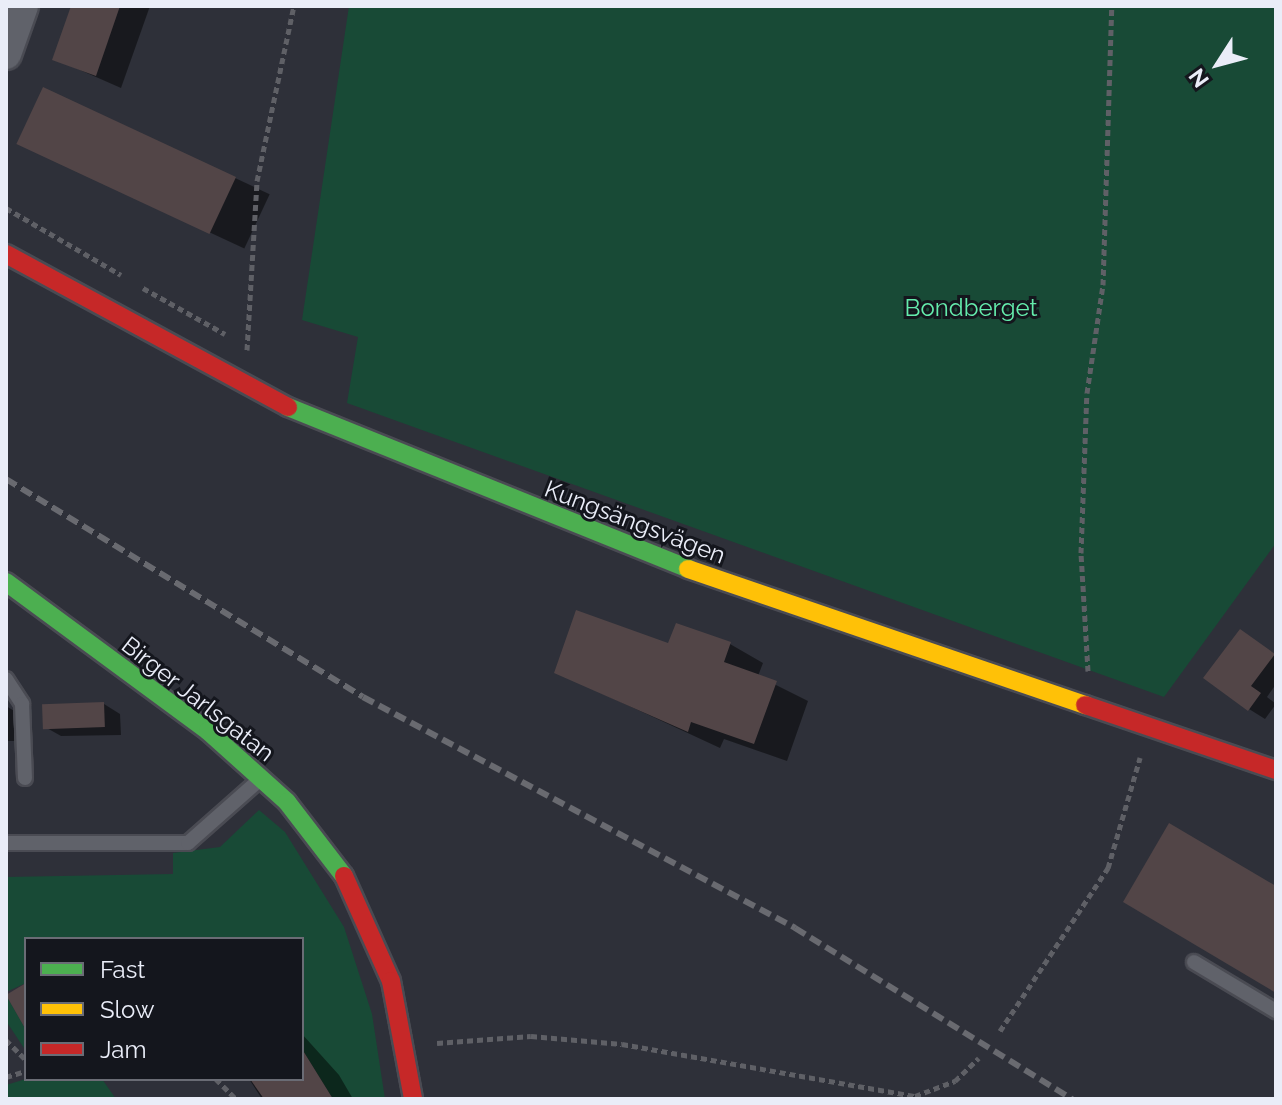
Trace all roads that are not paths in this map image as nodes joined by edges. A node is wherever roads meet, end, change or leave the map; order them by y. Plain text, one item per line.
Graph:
1 (23, 6) edge
2 (6, 54) edge
3 (6, 254) edge
4 (6, 582) edge
5 (6, 679) edge
6 (1276, 770) edge
7 (25, 778) dead end
8 (261, 778) junction
9 (6, 843) edge
10 (1194, 962) dead end
11 (1276, 1011) edge
12 (413, 1099) edge

1 - 2 street
3 - 6 street, Kungsängsvägen
4 - 8 street, Birger Jarlsgatan
5 - 7 lane
8 - 9 lane
8 - 12 street, Birger Jarlsgatan
10 - 11 lane

